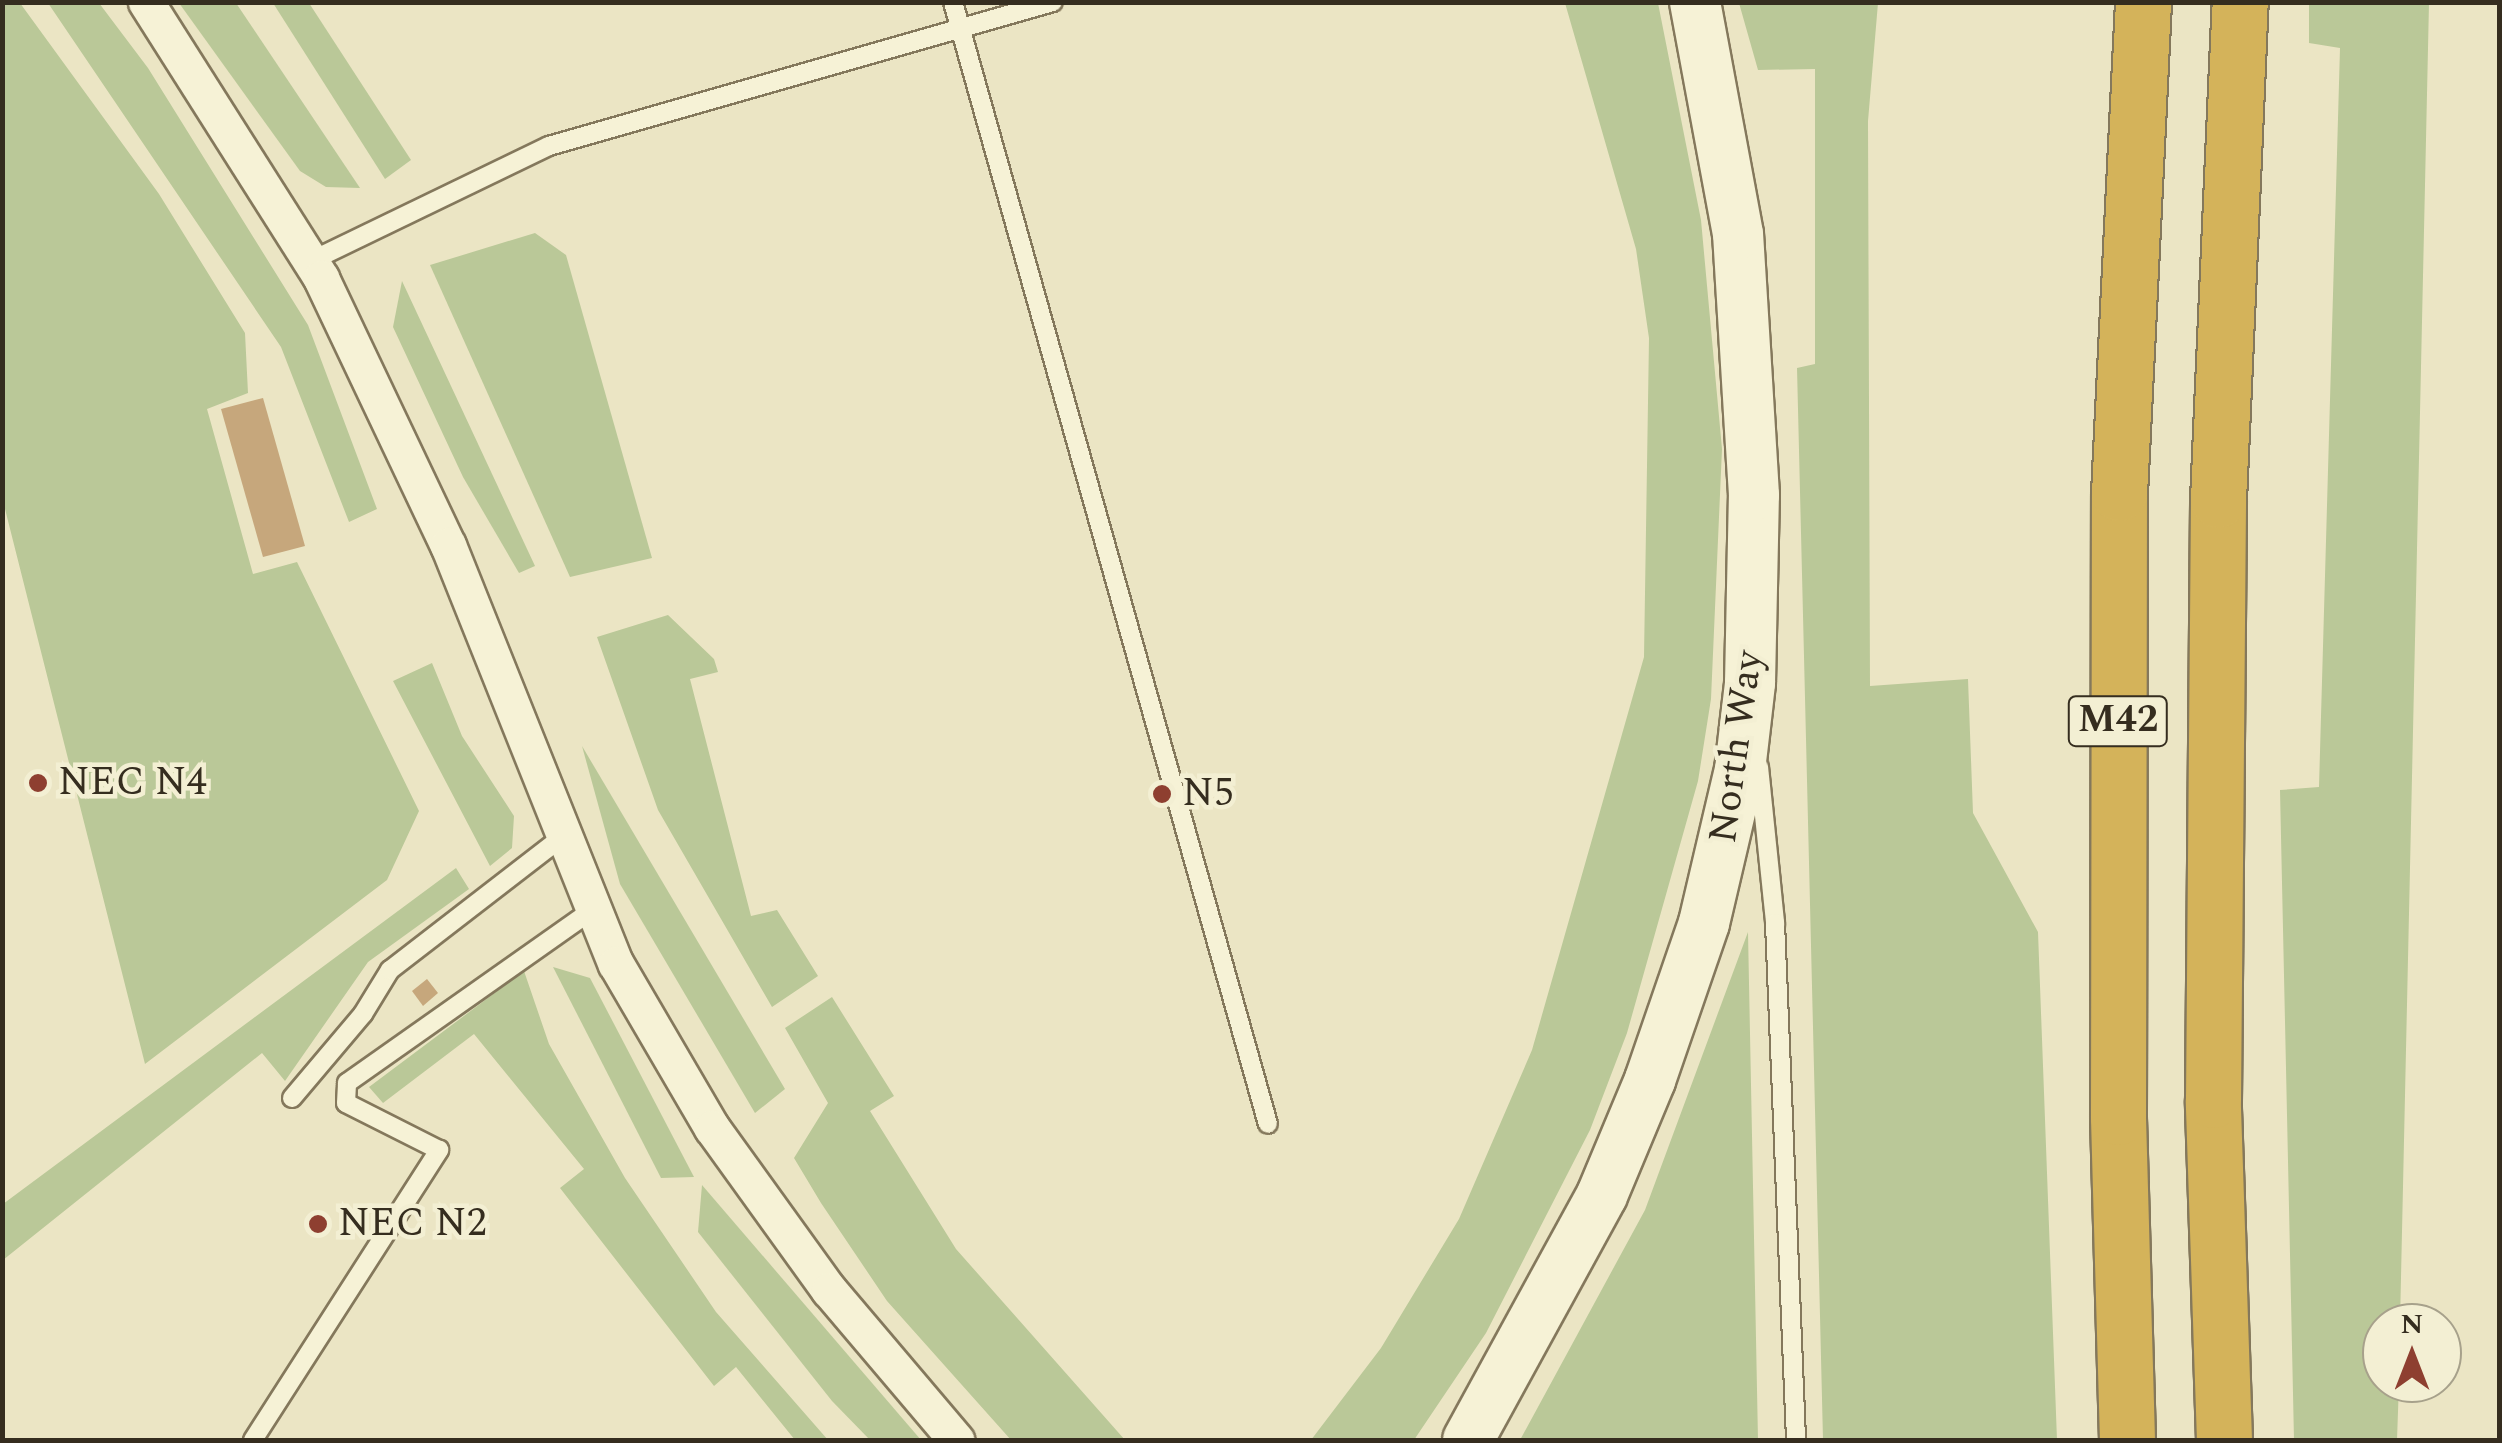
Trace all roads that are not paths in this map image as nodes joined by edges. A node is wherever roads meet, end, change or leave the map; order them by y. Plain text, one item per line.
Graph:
1 (146, 2) edge
2 (953, 2) edge
3 (1053, 2) edge
4 (1695, 2) edge
5 (2142, 2) edge
6 (2240, 2) edge
7 (960, 29) junction
8 (311, 261) junction
9 (1750, 683) junction
10 (562, 837) junction
11 (592, 910) junction
12 (292, 1098) dead end
13 (1268, 1124) dead end
14 (253, 1440) edge
15 (956, 1440) edge
16 (1468, 1440) edge
17 (1796, 1440) edge
18 (2127, 1440) edge
19 (2224, 1440) edge

1 - 8 street
2 - 7 lane
3 - 7 lane
4 - 9 street, North Way
5 - 18 highway, M42
6 - 19 highway, M42
7 - 8 lane
7 - 13 lane
8 - 10 street
9 - 16 street, North Way
9 - 17 lane
10 - 11 street
10 - 12 lane
11 - 14 lane
11 - 15 street

